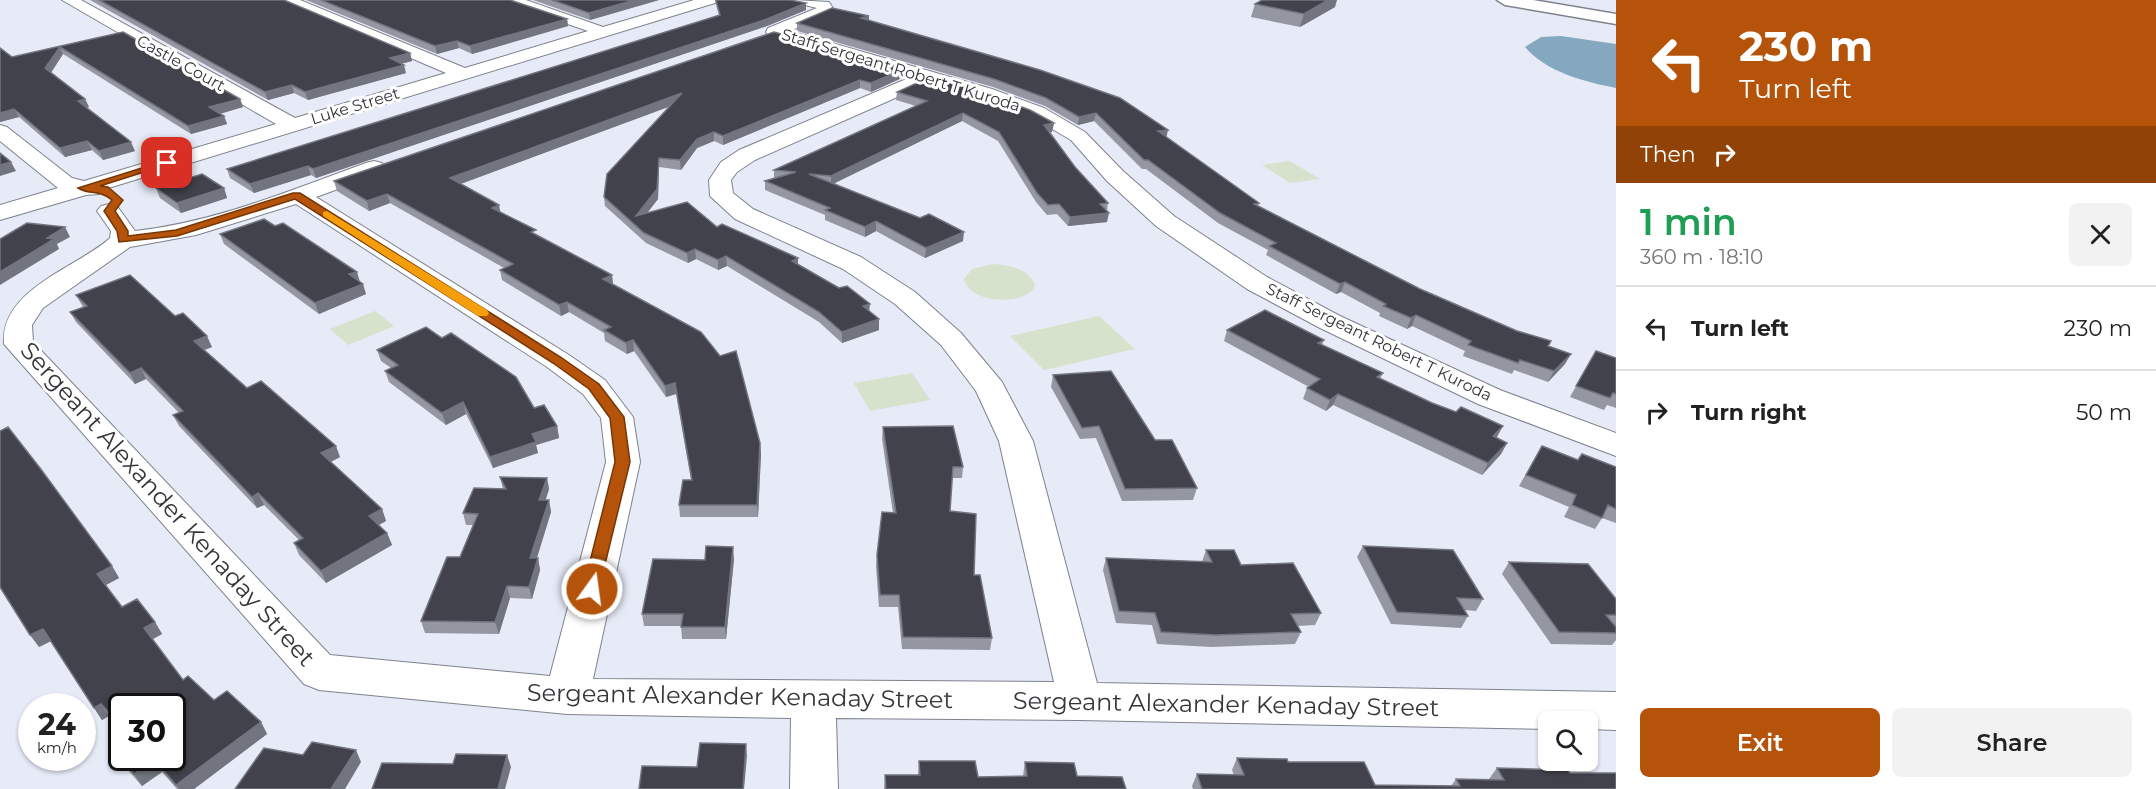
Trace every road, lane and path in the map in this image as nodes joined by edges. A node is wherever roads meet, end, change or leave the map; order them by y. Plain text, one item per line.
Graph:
1 (70, 0) edge
2 (287, 0) edge
3 (511, 0) edge
4 (690, 0) edge
5 (710, 0) edge
6 (802, 0) edge
7 (1505, 0) edge
8 (1616, 20) edge
9 (595, 28) junction
10 (459, 72) junction
11 (929, 76) junction
12 (288, 122) junction
13 (0, 131) edge
14 (395, 161) edge
15 (297, 195) junction
16 (0, 202) edge
17 (95, 205) junction
18 (0, 213) edge
19 (1616, 445) edge
20 (567, 696) junction
21 (813, 700) junction
22 (1079, 701) junction
23 (1616, 711) edge
24 (814, 789) edge

1 - 12 street, Castle Court
2 - 10 street
3 - 9 street
4 - 9 street, Luke Street
5 - 10 street, Luke Street
6 - 11 street, Staff Sergeant Robert T Kuroda
7 - 8 street
9 - 10 street, Luke Street
10 - 12 street, Luke Street
11 - 19 street, Staff Sergeant Robert T Kuroda
11 - 22 street
12 - 17 street, Luke Street
13 - 17 street
14 - 15 street
15 - 17 street
15 - 20 street
16 - 17 street, Luke Street
17 - 18 street, Luke Street
17 - 20 street, Sergeant Alexander Kenaday Street
20 - 21 street, Sergeant Alexander Kenaday Street
21 - 22 street, Sergeant Alexander Kenaday Street
21 - 24 street
22 - 23 street, Sergeant Alexander Kenaday Street

